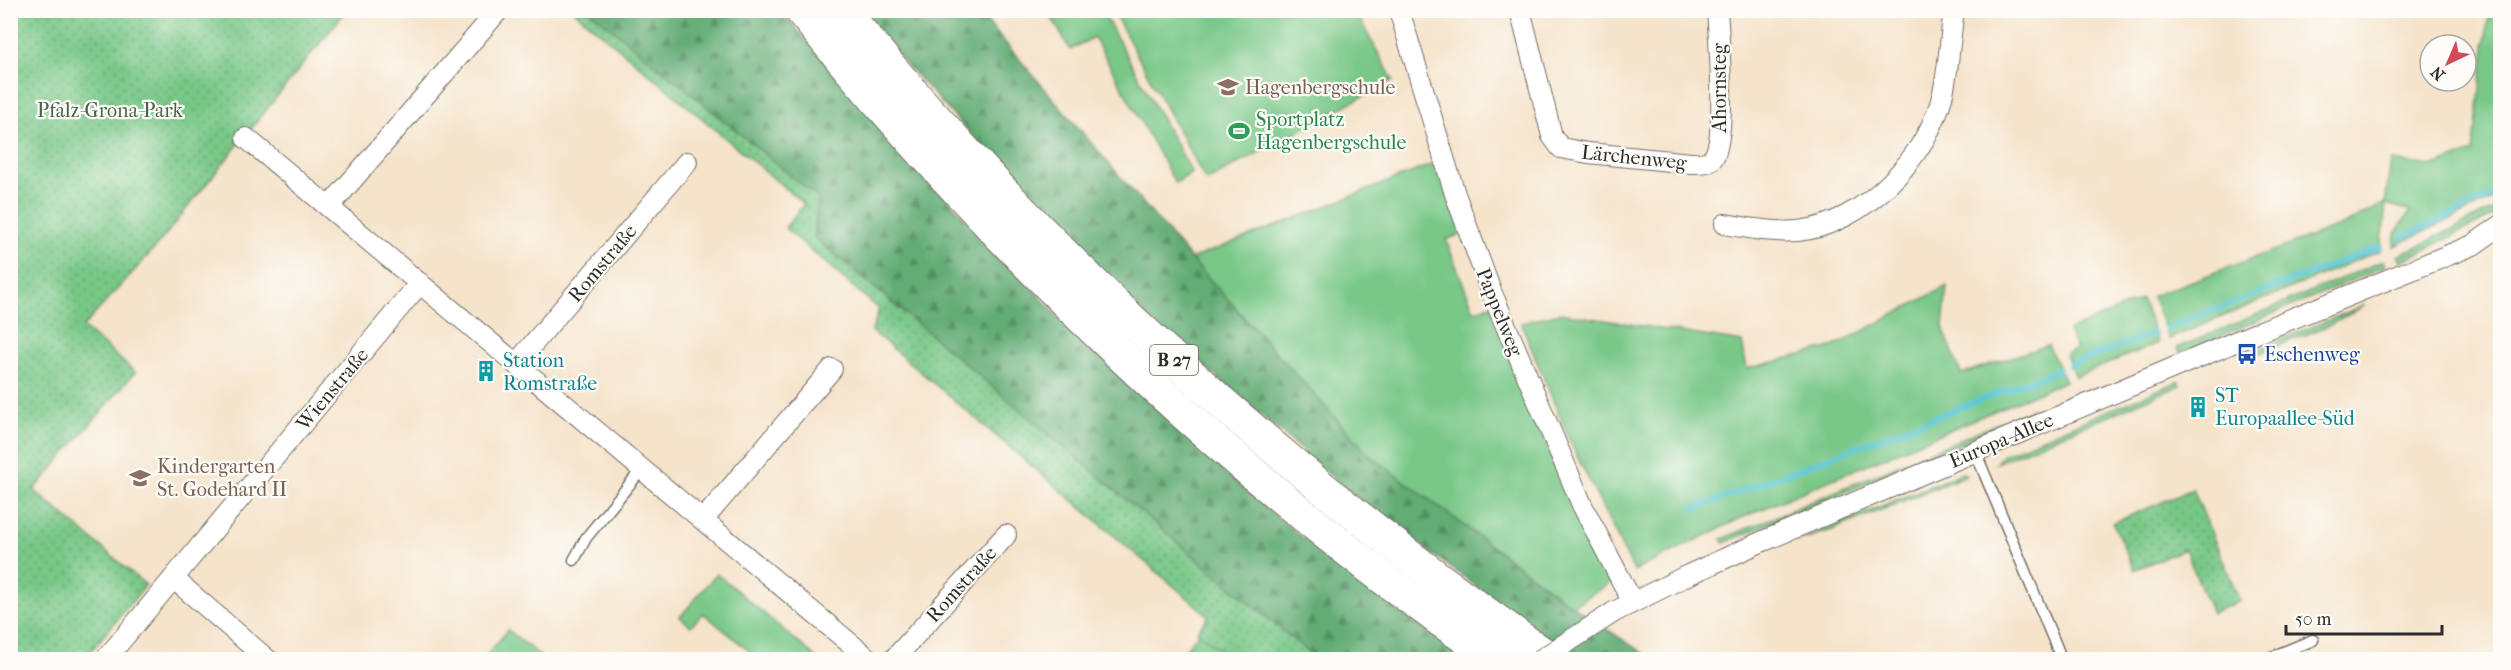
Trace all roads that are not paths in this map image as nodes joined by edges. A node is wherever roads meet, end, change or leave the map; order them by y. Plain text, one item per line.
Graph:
1 (801, 10) edge
2 (842, 10) edge
3 (1399, 10) edge
4 (1520, 10) edge
5 (1717, 10) edge
6 (1954, 10) edge
7 (497, 12) dead end
8 (246, 138) dead end
9 (687, 162) dead end
10 (1707, 162) joint
11 (329, 207) junction
12 (1725, 224) dead end
13 (2500, 226) edge
14 (2500, 240) edge
15 (2473, 245) junction
16 (420, 283) junction
17 (516, 364) junction
18 (832, 369) dead end
19 (1975, 451) junction
20 (642, 469) junction
21 (703, 520) junction
22 (1006, 535) dead end
23 (574, 560) dead end
24 (174, 579) junction
25 (1632, 601) junction
26 (2313, 640) dead end
27 (105, 660) edge
28 (268, 660) edge
29 (870, 660) edge
30 (893, 660) edge
31 (1497, 660) edge
32 (1540, 660) edge
33 (1552, 660) edge
34 (2062, 660) edge
35 (2264, 660) edge

1 - 31 highway, B 27
2 - 33 highway, B 27
3 - 25 street, Pappelweg
4 - 10 street, Lärchenweg
5 - 10 street, Ahornsteg
6 - 12 street
7 - 11 street
8 - 11 street
9 - 17 street, Romstraße
11 - 16 street
13 - 15 street, Europa-Allee
14 - 15 street, Europa-Allee
15 - 19 street, Europa-Allee
16 - 17 street
16 - 24 street, Wienstraße
17 - 20 street
18 - 21 street
19 - 25 street, Europa-Allee
19 - 34 lane
20 - 21 street
20 - 23 lane
21 - 29 street
22 - 30 street, Romstraße
24 - 27 street, Wienstraße
24 - 28 street
25 - 32 street, Europa-Allee, bridge
26 - 35 lane

